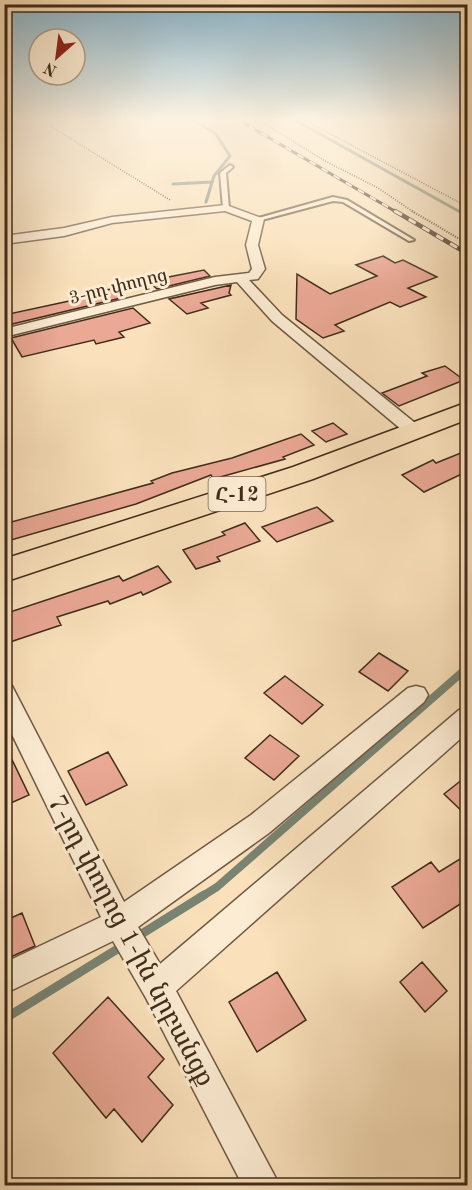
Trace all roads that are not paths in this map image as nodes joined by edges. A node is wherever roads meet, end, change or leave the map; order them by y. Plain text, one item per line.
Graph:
1 (223, 175) edge
2 (226, 208) junction
3 (258, 219) junction
4 (4, 240) edge
5 (411, 240) dead end
6 (240, 279) junction
7 (4, 333) edge
8 (468, 410) edge
9 (414, 430) junction
10 (4, 571) edge
11 (4, 693) edge
12 (416, 695) dead end
13 (468, 717) edge
14 (126, 935) junction
15 (4, 979) edge
16 (157, 987) junction
17 (262, 1185) edge

1 - 2 lane
2 - 3 street
2 - 4 street
3 - 5 lane
3 - 6 street
6 - 7 street, 3-րդ փողոց
6 - 9 street
8 - 9 main road, Հ-12
9 - 10 main road, Հ-12
11 - 14 street, 7-րդ փողոց 1-ին նրբանցք
12 - 14 street
13 - 16 street
14 - 15 street
14 - 16 street, 7-րդ փողոց 1-ին նրբանցք
16 - 17 street, 7-րդ փողոց 1-ին նրբանցք

